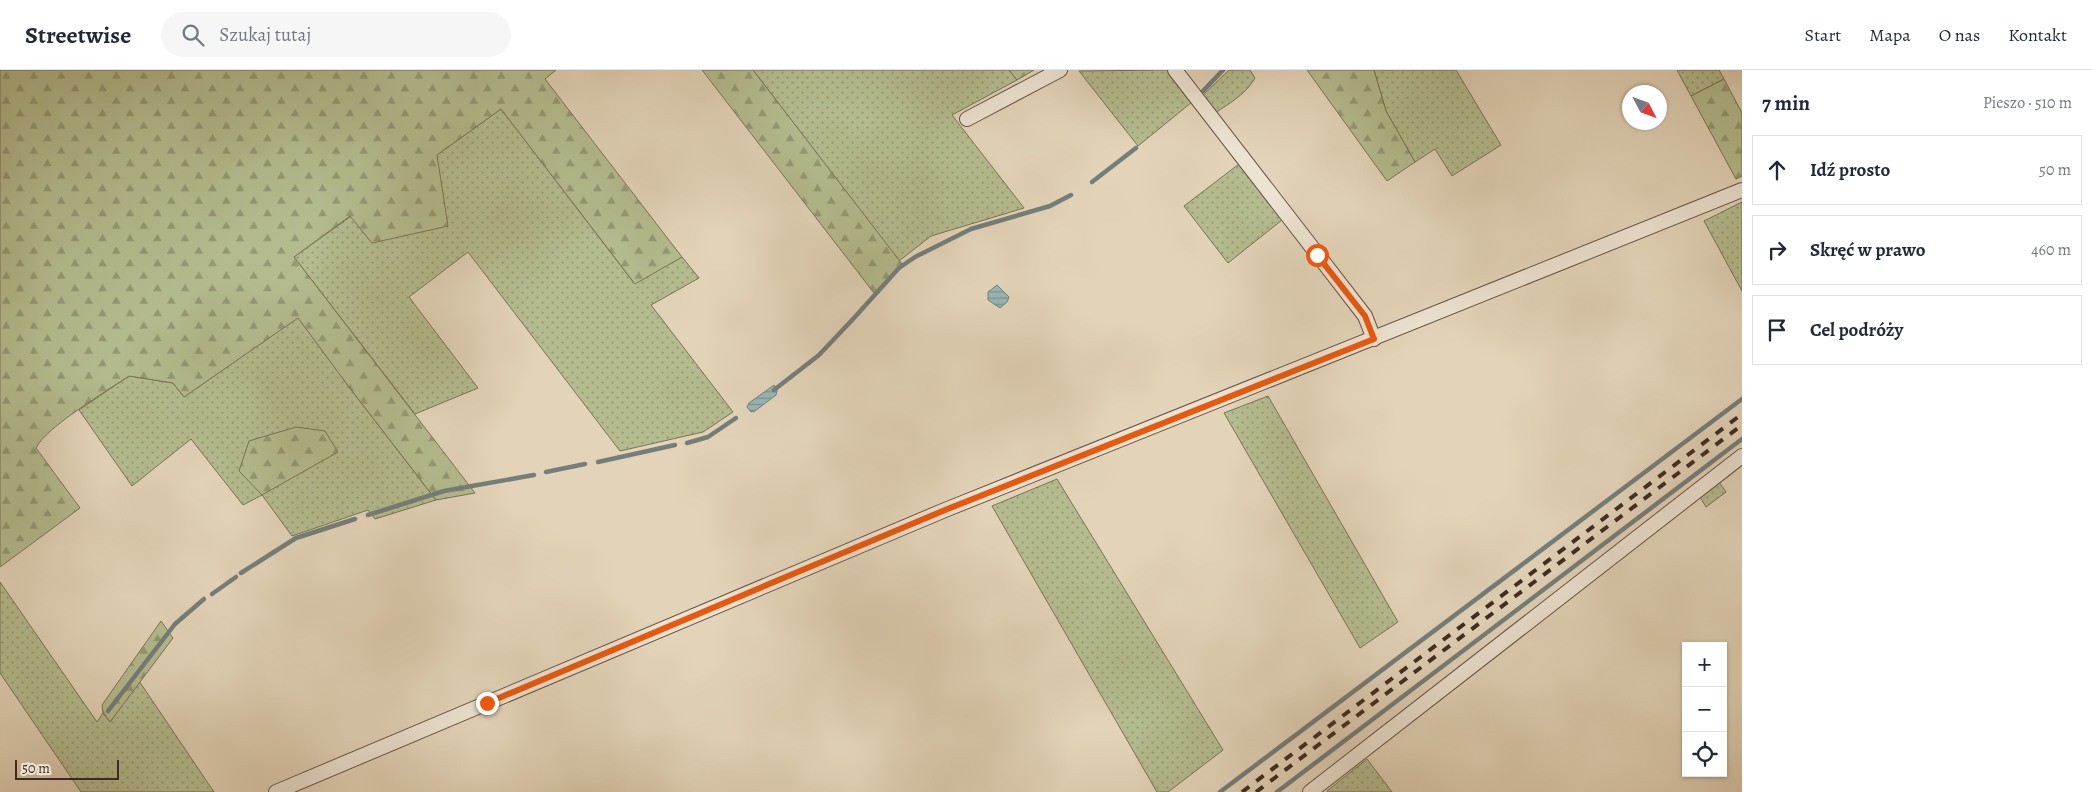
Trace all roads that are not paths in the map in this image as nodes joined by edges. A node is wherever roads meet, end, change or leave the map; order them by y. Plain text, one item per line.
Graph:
1 (1060, 70) edge
2 (1175, 70) edge
3 (967, 119) dead end
4 (1742, 190) edge
5 (1374, 339) junction
6 (1742, 456) edge
7 (276, 792) edge
8 (1310, 792) edge

1 - 3 street
2 - 5 street
4 - 5 street
5 - 7 street
6 - 8 street

